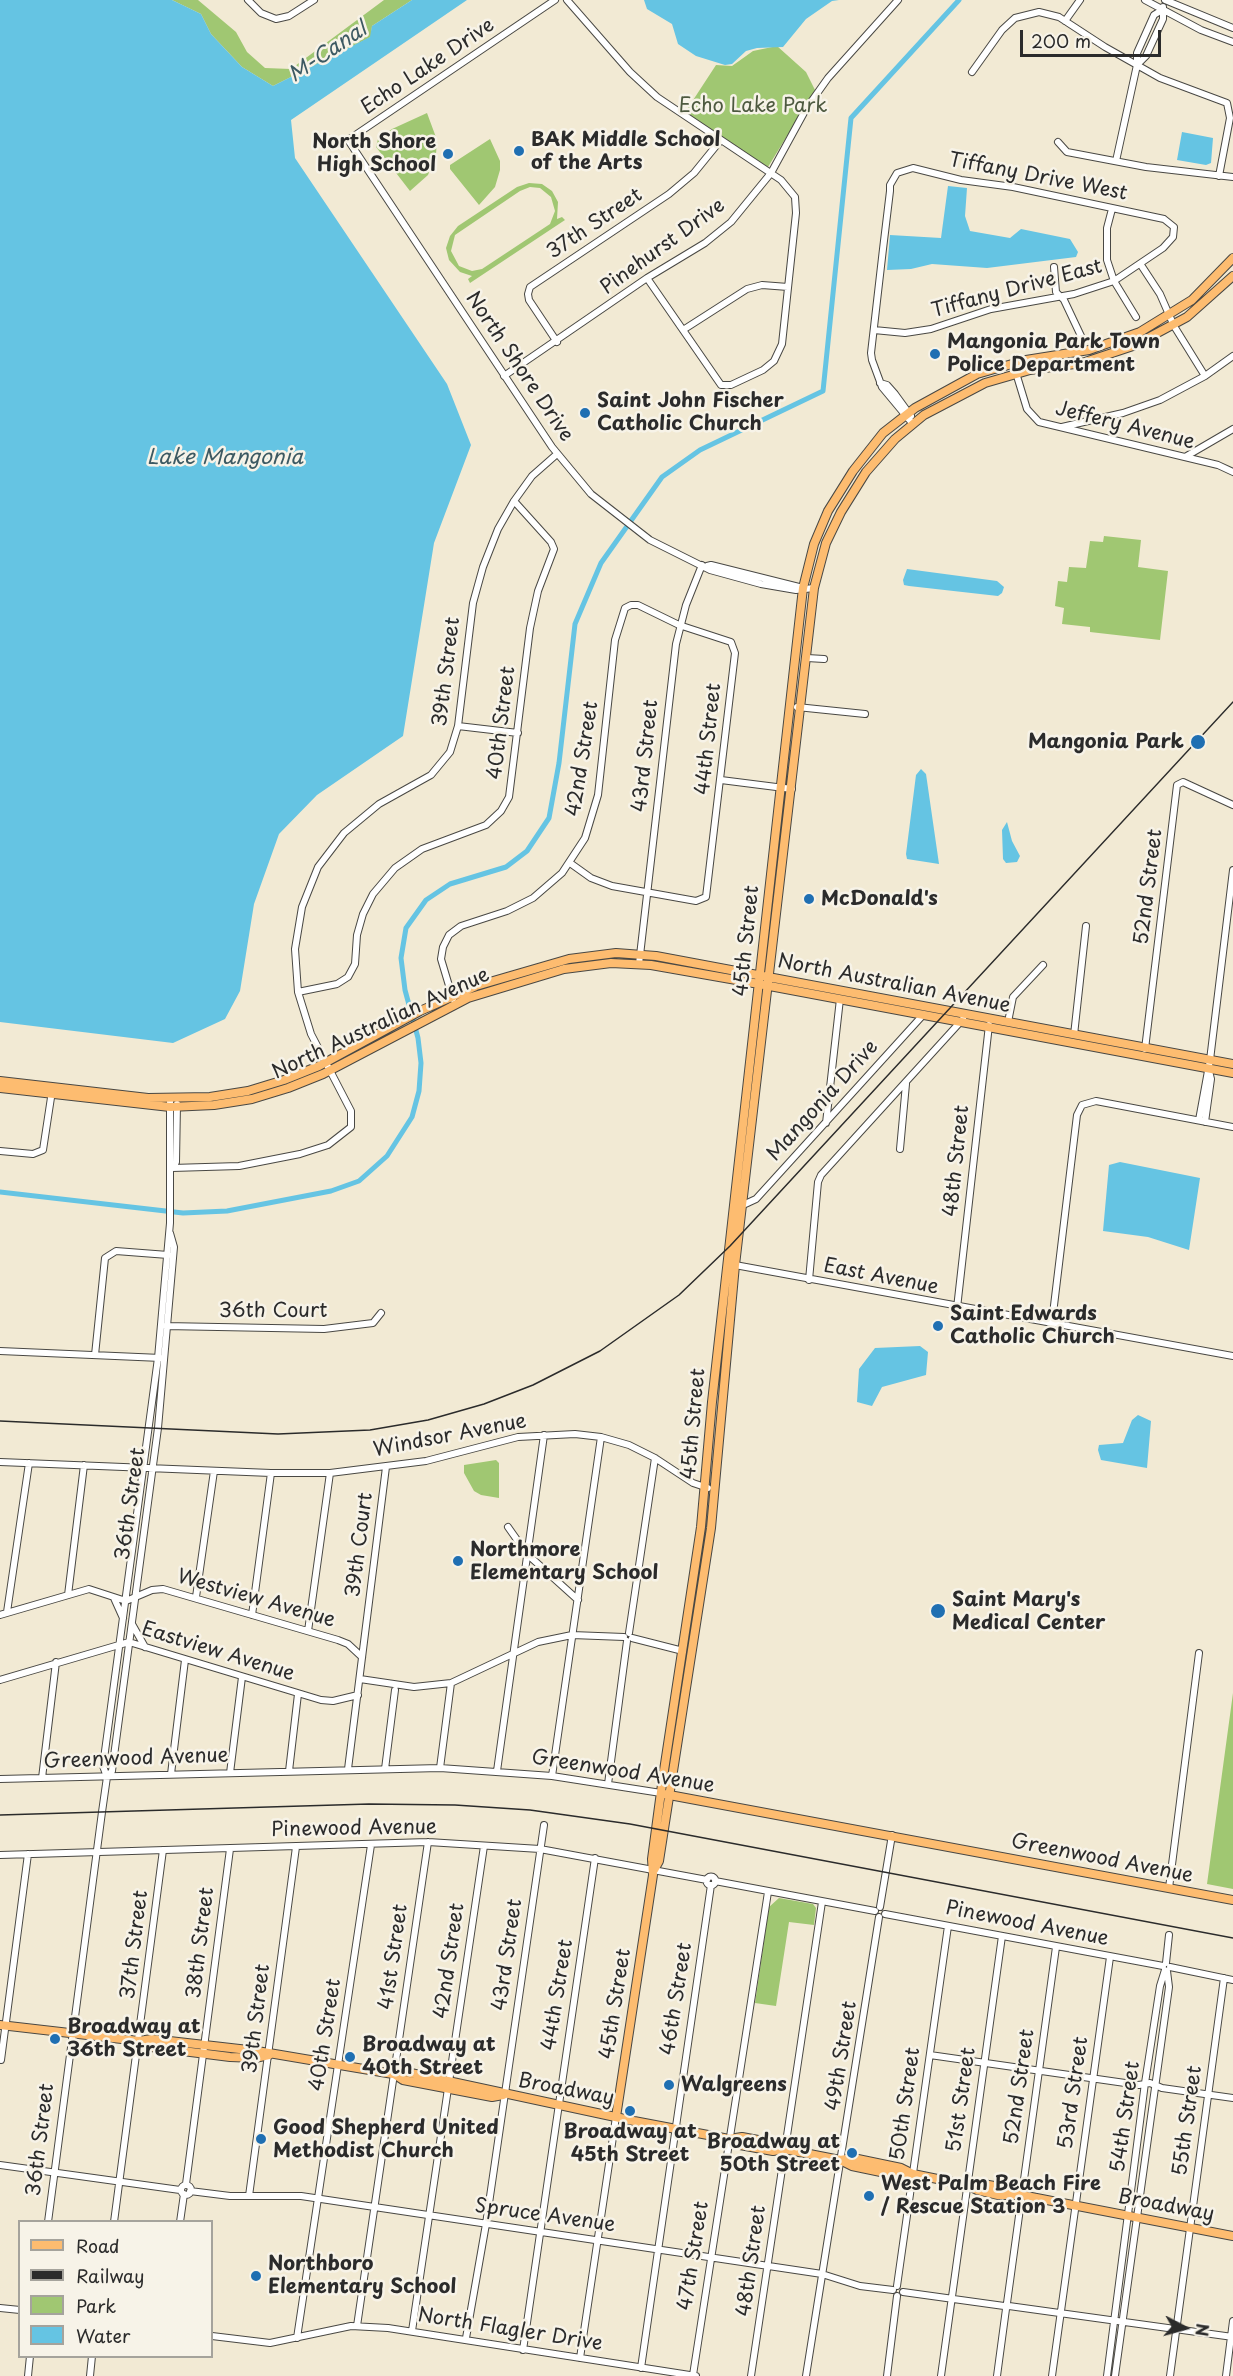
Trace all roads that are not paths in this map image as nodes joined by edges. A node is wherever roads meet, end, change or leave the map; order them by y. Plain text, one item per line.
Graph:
1 (248, 0) edge
2 (314, 0) edge
3 (555, 0) edge
4 (567, 0) edge
5 (898, 0) edge
6 (1080, 0) edge
7 (1145, 0) edge
8 (1165, 0) edge
9 (1162, 10) junction
10 (1065, 21) junction
11 (1233, 28) edge
12 (1233, 42) edge
13 (1137, 66) junction
14 (972, 72) dead end
15 (348, 140) joint
16 (720, 141) junction
17 (1058, 142) dead end
18 (1116, 161) junction
19 (771, 173) junction
20 (1219, 176) junction
21 (1232, 177) edge
22 (1112, 209) junction
23 (1170, 222) joint
24 (1233, 258) edge
25 (1141, 265) junction
26 (1054, 267) dead end
27 (1233, 276) edge
28 (647, 278) junction
29 (1114, 281) junction
30 (788, 286) junction
31 (1059, 296) junction
32 (1170, 316) junction
33 (1136, 317) dead end
34 (1174, 326) junction
35 (683, 330) junction
36 (874, 330) junction
37 (1081, 336) dead end
38 (557, 342) junction
39 (1233, 356) edge
40 (1013, 363) junction
41 (1016, 373) junction
42 (504, 376) junction
43 (1204, 376) junction
44 (908, 414) junction
45 (912, 423) junction
46 (1061, 428) junction
47 (1233, 429) edge
48 (557, 454) junction
49 (1185, 458) junction
50 (1233, 472) edge
51 (514, 501) junction
52 (704, 565) junction
53 (733, 572) junction
54 (746, 581) junction
55 (803, 588) junction
56 (814, 588) junction
57 (679, 625) junction
58 (807, 658) junction
59 (824, 658) dead end
60 (790, 706) junction
61 (801, 707) junction
62 (865, 714) dead end
63 (458, 726) junction
64 (518, 733) junction
65 (721, 780) junction
66 (781, 788) junction
67 (792, 789) junction
68 (1233, 805) edge
69 (570, 863) junction
70 (1233, 870) edge
71 (648, 892) junction
72 (1086, 926) dead end
73 (640, 954) junction
74 (639, 964) junction
75 (1043, 965) dead end
76 (760, 980) junction
77 (769, 982) junction
78 (298, 992) junction
79 (840, 999) junction
80 (453, 1000) junction
81 (923, 1015) junction
82 (964, 1018) junction
83 (1008, 1022) junction
84 (989, 1023) junction
85 (1050, 1034) junction
86 (1074, 1035) junction
87 (1145, 1052) junction
88 (1209, 1064) junction
89 (1233, 1064) edge
90 (328, 1066) junction
91 (1233, 1073) edge
92 (0, 1081) edge
93 (906, 1084) junction
94 (0, 1088) edge
95 (52, 1090) junction
96 (174, 1103) junction
97 (1202, 1121) junction
98 (826, 1124) junction
99 (1233, 1127) edge
100 (900, 1149) dead end
101 (0, 1150) edge
102 (172, 1168) junction
103 (743, 1205) junction
104 (170, 1255) junction
105 (735, 1265) junction
106 (810, 1280) junction
107 (957, 1308) junction
108 (381, 1313) dead end
109 (1052, 1322) junction
110 (161, 1325) junction
111 (169, 1326) junction
112 (0, 1351) edge
113 (95, 1355) junction
114 (1233, 1356) edge
115 (162, 1358) junction
116 (544, 1435) junction
117 (601, 1437) junction
118 (655, 1458) junction
119 (0, 1462) edge
120 (29, 1463) junction
121 (84, 1465) junction
122 (149, 1467) junction
123 (386, 1467) junction
124 (213, 1470) junction
125 (272, 1473) junction
126 (330, 1473) junction
127 (710, 1488) junction
128 (508, 1527) dead end
129 (527, 1554) junction
130 (137, 1581) junction
131 (148, 1591) junction
132 (68, 1595) junction
133 (196, 1597) junction
134 (114, 1598) junction
135 (135, 1599) junction
136 (578, 1600) junction
137 (126, 1601) junction
138 (8, 1612) junction
139 (0, 1615) edge
140 (252, 1615) junction
141 (123, 1618) junction
142 (131, 1624) junction
143 (308, 1631) junction
144 (573, 1635) junction
145 (628, 1637) junction
146 (129, 1642) junction
147 (120, 1643) junction
148 (145, 1647) junction
149 (105, 1649) junction
150 (514, 1651) junction
151 (683, 1651) junction
152 (1199, 1653) dead end
153 (362, 1657) junction
154 (117, 1660) junction
155 (185, 1660) junction
156 (56, 1662) junction
157 (242, 1677) junction
158 (360, 1679) junction
159 (0, 1680) edge
160 (451, 1683) junction
161 (395, 1690) dead end
162 (298, 1694) junction
163 (358, 1695) junction
164 (440, 1768) junction
165 (348, 1769) junction
166 (386, 1769) junction
167 (289, 1771) junction
168 (496, 1771) junction
169 (230, 1773) junction
170 (171, 1774) junction
171 (552, 1776) junction
172 (107, 1777) junction
173 (42, 1778) junction
174 (0, 1779) edge
175 (608, 1784) junction
176 (664, 1794) junction
177 (544, 1825) dead end
178 (892, 1835) junction
179 (428, 1842) junction
180 (371, 1845) junction
181 (484, 1846) junction
182 (296, 1847) junction
183 (230, 1849) junction
184 (540, 1849) junction
185 (164, 1850) junction
186 (97, 1853) junction
187 (28, 1854) junction
188 (0, 1855) edge
189 (596, 1858) junction
190 (654, 1870) junction
191 (711, 1882) junction
192 (1169, 1888) junction
193 (768, 1892) junction
194 (1233, 1900) edge
195 (822, 1902) junction
196 (879, 1912) junction
197 (948, 1926) junction
198 (1169, 1935) dead end
199 (1002, 1936) junction
200 (1056, 1947) junction
201 (1110, 1957) junction
202 (1166, 1968) junction
203 (1224, 1978) junction
204 (1233, 1980) edge
205 (2, 2023) edge
206 (72, 2033) junction
207 (139, 2041) junction
208 (204, 2050) junction
209 (269, 2055) junction
210 (930, 2055) junction
211 (0, 2063) edge
212 (339, 2063) junction
213 (984, 2063) junction
214 (1039, 2070) junction
215 (393, 2073) junction
216 (1093, 2078) junction
217 (448, 2084) junction
218 (1144, 2086) junction
219 (1157, 2088) junction
220 (1208, 2094) junction
221 (503, 2095) junction
222 (1233, 2098) edge
223 (558, 2106) junction
224 (616, 2117) junction
225 (674, 2128) junction
226 (729, 2139) junction
227 (784, 2150) junction
228 (840, 2160) junction
229 (0, 2165) edge
230 (54, 2172) junction
231 (913, 2174) junction
232 (119, 2181) junction
233 (967, 2185) junction
234 (185, 2190) junction
235 (1021, 2195) junction
236 (249, 2196) junction
237 (318, 2199) junction
238 (1074, 2205) junction
239 (374, 2207) junction
240 (429, 2215) junction
241 (1133, 2217) junction
242 (48, 2220) edge
243 (114, 2220) edge
244 (180, 2220) edge
245 (486, 2224) junction
246 (1189, 2228) junction
247 (541, 2232) junction
248 (1233, 2236) edge
249 (598, 2240) junction
250 (657, 2249) junction
251 (711, 2257) junction
252 (768, 2266) junction
253 (822, 2274) junction
254 (897, 2291) junction
255 (951, 2299) junction
256 (1006, 2306) junction
257 (0, 2308) edge
258 (18, 2310) edge
259 (1061, 2314) junction
260 (1114, 2320) junction
261 (1233, 2320) edge
262 (1123, 2321) junction
263 (357, 2326) junction
264 (1176, 2329) junction
265 (412, 2331) junction
266 (213, 2336) edge
267 (1232, 2337) edge
268 (297, 2338) junction
269 (466, 2338) junction
270 (523, 2350) junction
271 (30, 2358) edge
272 (92, 2358) edge
273 (580, 2358) junction
274 (641, 2368) junction
275 (28, 2376) edge
276 (90, 2376) edge
277 (695, 2376) edge
278 (751, 2376) edge
279 (806, 2376) edge
280 (886, 2376) edge
281 (941, 2376) edge
282 (997, 2376) edge
283 (1052, 2376) edge
284 (1107, 2376) edge
285 (1115, 2376) edge
286 (1170, 2376) edge
287 (1226, 2376) edge

1 - 2 street
3 - 15 street, Echo Lake Drive
4 - 16 street
5 - 19 street, Pinehurst Drive
6 - 10 street
7 - 9 street
8 - 9 street
8 - 11 street
9 - 12 street
9 - 13 street
10 - 13 street
10 - 14 street
13 - 18 street
13 - 20 street
15 - 42 street, North Shore Drive
16 - 19 street
16 - 38 street, 37th Street
17 - 18 street
18 - 20 street
19 - 28 street, Pinehurst Drive
19 - 30 street
20 - 21 street
22 - 23 street, Tiffany Drive West
22 - 29 street
22 - 36 street, Tiffany Drive West
23 - 25 street, Tiffany Drive East
24 - 32 main road, 45th Street
25 - 29 street, Tiffany Drive East
25 - 32 street
26 - 31 street
27 - 34 main road, 45th Street
28 - 35 street
28 - 38 street, Pinehurst Drive
29 - 31 street, Tiffany Drive East
29 - 33 street
30 - 35 street
30 - 35 street
31 - 36 street, Tiffany Drive East
31 - 37 street
32 - 34 street
32 - 40 main road, 45th Street
34 - 41 main road, 45th Street
34 - 43 street
36 - 44 street
38 - 42 street, Pinehurst Drive
39 - 43 street
40 - 41 street, Jeffery Avenue
40 - 44 main road, 45th Street
41 - 45 main road, 45th Street
41 - 46 street, Jeffery Avenue
42 - 48 street, North Shore Drive
43 - 46 street
44 - 45 street
44 - 55 main road, 45th Street
45 - 56 main road, 45th Street
46 - 49 street, Jeffery Avenue
47 - 49 street
48 - 51 street, 39th Street
48 - 52 street, North Shore Drive
49 - 50 street, Jeffery Avenue
51 - 63 street, 39th Street
51 - 64 street, 40th Street
52 - 53 street, North Shore Drive
52 - 54 street, North Shore Drive
52 - 57 street, 43rd Street
53 - 54 street
53 - 55 street, North Shore Drive
54 - 55 street, North Shore Drive
55 - 56 street, North Shore Drive
55 - 60 main road, 45th Street
56 - 58 main road, 45th Street
57 - 65 street, 44th Street
57 - 69 street, 42nd Street
57 - 71 street, 43rd Street
58 - 59 street
58 - 61 main road, 45th Street
60 - 61 street
60 - 66 main road, 45th Street
61 - 62 street
61 - 67 main road, 45th Street
63 - 64 street
63 - 78 street, 39th Street
64 - 78 street, 40th Street
65 - 66 street
65 - 71 street, 44th Street
66 - 67 street
66 - 76 main road, 45th Street
67 - 77 main road, 45th Street
68 - 87 street, 52nd Street
69 - 71 street
69 - 80 street, 42nd Street
70 - 88 street
71 - 73 street, 43rd Street
72 - 86 street
73 - 74 street, 43rd Street
73 - 76 main road, North Australian Avenue
73 - 80 main road, North Australian Avenue
74 - 76 main road, North Australian Avenue
74 - 80 main road, North Australian Avenue
75 - 83 street
76 - 77 main road, North Australian Avenue
76 - 127 main road, 45th Street
77 - 79 main road, North Australian Avenue
77 - 82 main road, North Australian Avenue
77 - 103 main road, 45th Street
78 - 90 street, 39th Street
79 - 81 main road, North Australian Avenue
79 - 98 street
80 - 90 main road, North Australian Avenue
81 - 82 main road, North Australian Avenue
81 - 98 street, Mangonia Drive
82 - 84 main road, North Australian Avenue
82 - 93 street
83 - 84 main road, North Australian Avenue
83 - 85 main road, North Australian Avenue
84 - 85 main road, North Australian Avenue
84 - 107 street, 48th Street
85 - 86 main road, North Australian Avenue
85 - 87 main road, North Australian Avenue
86 - 87 main road, North Australian Avenue
87 - 88 main road, North Australian Avenue
88 - 89 main road, North Australian Avenue
88 - 91 main road, North Australian Avenue
88 - 97 street
90 - 96 main road, North Australian Avenue
90 - 102 street, 39th Street
92 - 95 main road, North Australian Avenue
93 - 100 street
93 - 106 street
94 - 95 main road, North Australian Avenue
95 - 96 main road, North Australian Avenue
95 - 101 street
96 - 102 street, 36th Street
97 - 99 street
97 - 109 street
98 - 103 street, Mangonia Drive
102 - 104 street, 36th Street
103 - 105 main road, 45th Street
104 - 110 street, 36th Street
104 - 111 street, 36th Street
104 - 113 street
105 - 106 street, East Avenue
105 - 127 main road, 45th Street
106 - 107 street, East Avenue
107 - 109 street, East Avenue
108 - 111 street, 36th Court
109 - 114 street, East Avenue
110 - 111 street, 36th Court
110 - 115 street, 36th Street
111 - 115 street, 36th Street
112 - 113 street
113 - 115 street
115 - 122 street, 36th Street
116 - 117 street, Windsor Avenue
116 - 123 street, Windsor Avenue
116 - 129 street
117 - 118 street, Windsor Avenue
117 - 136 street
118 - 127 street, Windsor Avenue
118 - 145 street
119 - 120 street, Windsor Avenue
120 - 121 street, Windsor Avenue
120 - 138 street
121 - 122 street, Windsor Avenue
121 - 132 street
122 - 124 street, Windsor Avenue
122 - 130 street, 36th Street
122 - 137 street, 36th Street
123 - 126 street, Windsor Avenue
123 - 153 street, 39th Court
124 - 125 street, Windsor Avenue
124 - 133 street
125 - 126 street, Windsor Avenue
125 - 140 street
126 - 143 street
127 - 151 main road, 45th Street
127 - 176 main road, 45th Street
128 - 129 street
129 - 136 street
129 - 150 street
130 - 131 street
130 - 135 street, 36th Street
131 - 133 street, Westview Avenue
131 - 135 street, Westview Avenue
132 - 134 street, Westview Avenue
132 - 138 street, Westview Avenue
133 - 140 street, Westview Avenue
134 - 137 street, Westview Avenue
134 - 141 street
135 - 137 street, Westview Avenue
135 - 142 street, 36th Street
136 - 144 street
137 - 141 street, 36th Street
138 - 139 street, Westview Avenue
140 - 143 street, Westview Avenue
141 - 147 street, 36th Street
142 - 146 street, 36th Street
142 - 148 street
143 - 153 street, Westview Avenue
144 - 145 street
144 - 150 street
144 - 171 street
145 - 151 street
145 - 175 street
146 - 147 street, Eastview Avenue
146 - 148 street, Eastview Avenue
146 - 172 street, 36th Street
147 - 149 street, Eastview Avenue
147 - 154 street, 36th Street
148 - 155 street, Eastview Avenue
149 - 154 street
149 - 156 street, Eastview Avenue
150 - 160 street
150 - 168 street
151 - 176 main road, 45th Street
152 - 192 street
153 - 158 street, 39th Court
154 - 172 street, 36th Street
155 - 157 street, Eastview Avenue
155 - 170 street
156 - 159 street, Eastview Avenue
156 - 173 street
157 - 162 street, Eastview Avenue
157 - 169 street
158 - 160 street
158 - 163 street, 39th Court
160 - 164 street
161 - 166 street
162 - 163 street, Eastview Avenue
162 - 167 street
163 - 165 street, 39th Court
164 - 166 street, Greenwood Avenue
164 - 168 street, Greenwood Avenue
165 - 166 street, Greenwood Avenue
165 - 167 street, Greenwood Avenue
167 - 169 street, Greenwood Avenue
168 - 171 street, Greenwood Avenue
169 - 170 street, Greenwood Avenue
170 - 172 street, Greenwood Avenue
171 - 175 street, Greenwood Avenue
172 - 173 street, Greenwood Avenue
172 - 186 street, 36th Street
173 - 174 street, Greenwood Avenue
175 - 176 street, Greenwood Avenue
176 - 178 main road, Greenwood Avenue
176 - 190 main road, 45th Street
177 - 184 street, 43rd Street
178 - 192 main road, Greenwood Avenue
178 - 196 street, 49th Street
179 - 180 street, Pinewood Avenue
179 - 181 street, Pinewood Avenue
179 - 215 street, 41st Street
180 - 182 street, Pinewood Avenue
180 - 212 street, 40th Street
181 - 184 street, Pinewood Avenue
181 - 217 street, 42nd Street
182 - 183 street, Pinewood Avenue
182 - 209 street, 39th Street
183 - 185 street, Pinewood Avenue
183 - 208 street, 38th Street
184 - 189 street, Pinewood Avenue
184 - 221 street, 43rd Street
185 - 186 street, Pinewood Avenue
185 - 207 street, 37th Street
186 - 187 street, Pinewood Avenue
186 - 206 street, 36th Street
187 - 188 street, Pinewood Avenue
187 - 205 street
189 - 190 street, Pinewood Avenue
189 - 223 street, 44th Street
190 - 191 street, Pinewood Avenue
190 - 224 main road, 45th Street
191 - 193 street, Pinewood Avenue
191 - 225 street, 46th Street
192 - 194 main road, Greenwood Avenue
193 - 195 street, Pinewood Avenue
193 - 226 street, 47th Street
195 - 196 street, Pinewood Avenue
195 - 227 street, 48th Street
196 - 197 street, Pinewood Avenue
196 - 228 street, 49th Street
197 - 199 street, Pinewood Avenue
197 - 210 street, 50th Street
198 - 202 street, 54th Street
199 - 200 street, Pinewood Avenue
199 - 213 street, 51st Street
200 - 201 street, Pinewood Avenue
200 - 214 street, 52nd Street
201 - 202 street, Pinewood Avenue
201 - 216 street, 53rd Street
202 - 203 street, Pinewood Avenue
202 - 218 street, 54th Street
202 - 219 street, 54th Street
203 - 204 street, Pinewood Avenue
203 - 220 street, 55th Street
205 - 206 main road, Broadway
205 - 211 street
206 - 207 main road, Broadway
206 - 230 street, 36th Street
207 - 208 main road, Broadway
207 - 232 street, 37th Street
208 - 209 main road, Broadway
208 - 234 street, 38th Street
209 - 212 main road, Broadway
209 - 236 street, 39th Street
210 - 213 street
210 - 231 street, 50th Street
212 - 215 main road, Broadway
212 - 237 street, 40th Street
213 - 214 street
213 - 233 street, 51st Street
214 - 216 street
214 - 235 street, 52nd Street
215 - 217 main road, Broadway
215 - 239 street, 41st Street
216 - 218 street
216 - 238 street, 53rd Street
217 - 221 main road, Broadway
217 - 240 street, 42nd Street
218 - 219 street
218 - 241 street, 54th Street
219 - 220 street
219 - 241 street, 54th Street
220 - 222 street
220 - 246 street, 55th Street
221 - 223 main road, Broadway
221 - 245 street, 43rd Street
223 - 224 main road, Broadway
223 - 247 street, 44th Street
224 - 225 main road, Broadway
224 - 249 street, 45th Street
225 - 226 main road, Broadway
225 - 250 street, 46th Street
226 - 227 main road, Broadway
226 - 251 street, 47th Street
227 - 228 main road, Broadway
227 - 252 street, 48th Street
228 - 231 main road, Broadway
228 - 253 street, 49th Street
229 - 230 street, Spruce Avenue
230 - 232 street, Spruce Avenue
230 - 242 street, 36th Street
231 - 233 main road, Broadway
231 - 254 street, 50th Street
232 - 234 street, Spruce Avenue
232 - 243 street, 37th Street
233 - 235 main road, Broadway
233 - 255 street, 51st Street
234 - 236 street, Spruce Avenue
234 - 244 street, 38th Street
235 - 238 main road, Broadway
235 - 256 street, 52nd Street
236 - 237 street, Spruce Avenue
237 - 239 street, Spruce Avenue
237 - 268 street, 40th Street
238 - 241 main road, Broadway
238 - 259 street, 53rd Street
239 - 240 street, Spruce Avenue
239 - 263 street, 41st Street
240 - 245 street, Spruce Avenue
240 - 265 street, 42nd Street
241 - 246 main road, Broadway
241 - 260 street, 54th Street
241 - 262 street, 54th Street
245 - 247 street, Spruce Avenue
245 - 269 street, 43rd Street
246 - 248 main road, Broadway
246 - 264 street, 55th Street
247 - 249 street, Spruce Avenue
247 - 270 street, 44th Street
249 - 250 street, Spruce Avenue
249 - 273 street, 45th Street
250 - 251 street, Spruce Avenue
250 - 274 street, 46th Street
251 - 252 street, Spruce Avenue
251 - 277 street, 47th Street
252 - 253 street, Spruce Avenue
252 - 278 street, 48th Street
253 - 254 street, Spruce Avenue
253 - 279 street, 49th Street
254 - 255 street, Spruce Avenue
254 - 280 street, 50th Street
255 - 256 street, Spruce Avenue
255 - 281 street, 51st Street
256 - 259 street, Spruce Avenue
256 - 282 street, 52nd Street
257 - 258 street
259 - 260 street, Spruce Avenue
259 - 283 street, 53rd Street
260 - 262 street, Spruce Avenue
260 - 284 street, 54th Street
261 - 267 street
262 - 264 street, Spruce Avenue
262 - 285 street, 54th Street
263 - 265 street, North Flagler Drive
263 - 268 street, North Flagler Drive
264 - 267 street, Spruce Avenue
264 - 286 street, 55th Street
265 - 269 street, North Flagler Drive
266 - 268 street, North Flagler Drive
267 - 287 street
269 - 270 street, North Flagler Drive
270 - 273 street, North Flagler Drive
271 - 275 street
272 - 276 street
273 - 274 street, North Flagler Drive
274 - 277 street, North Flagler Drive

